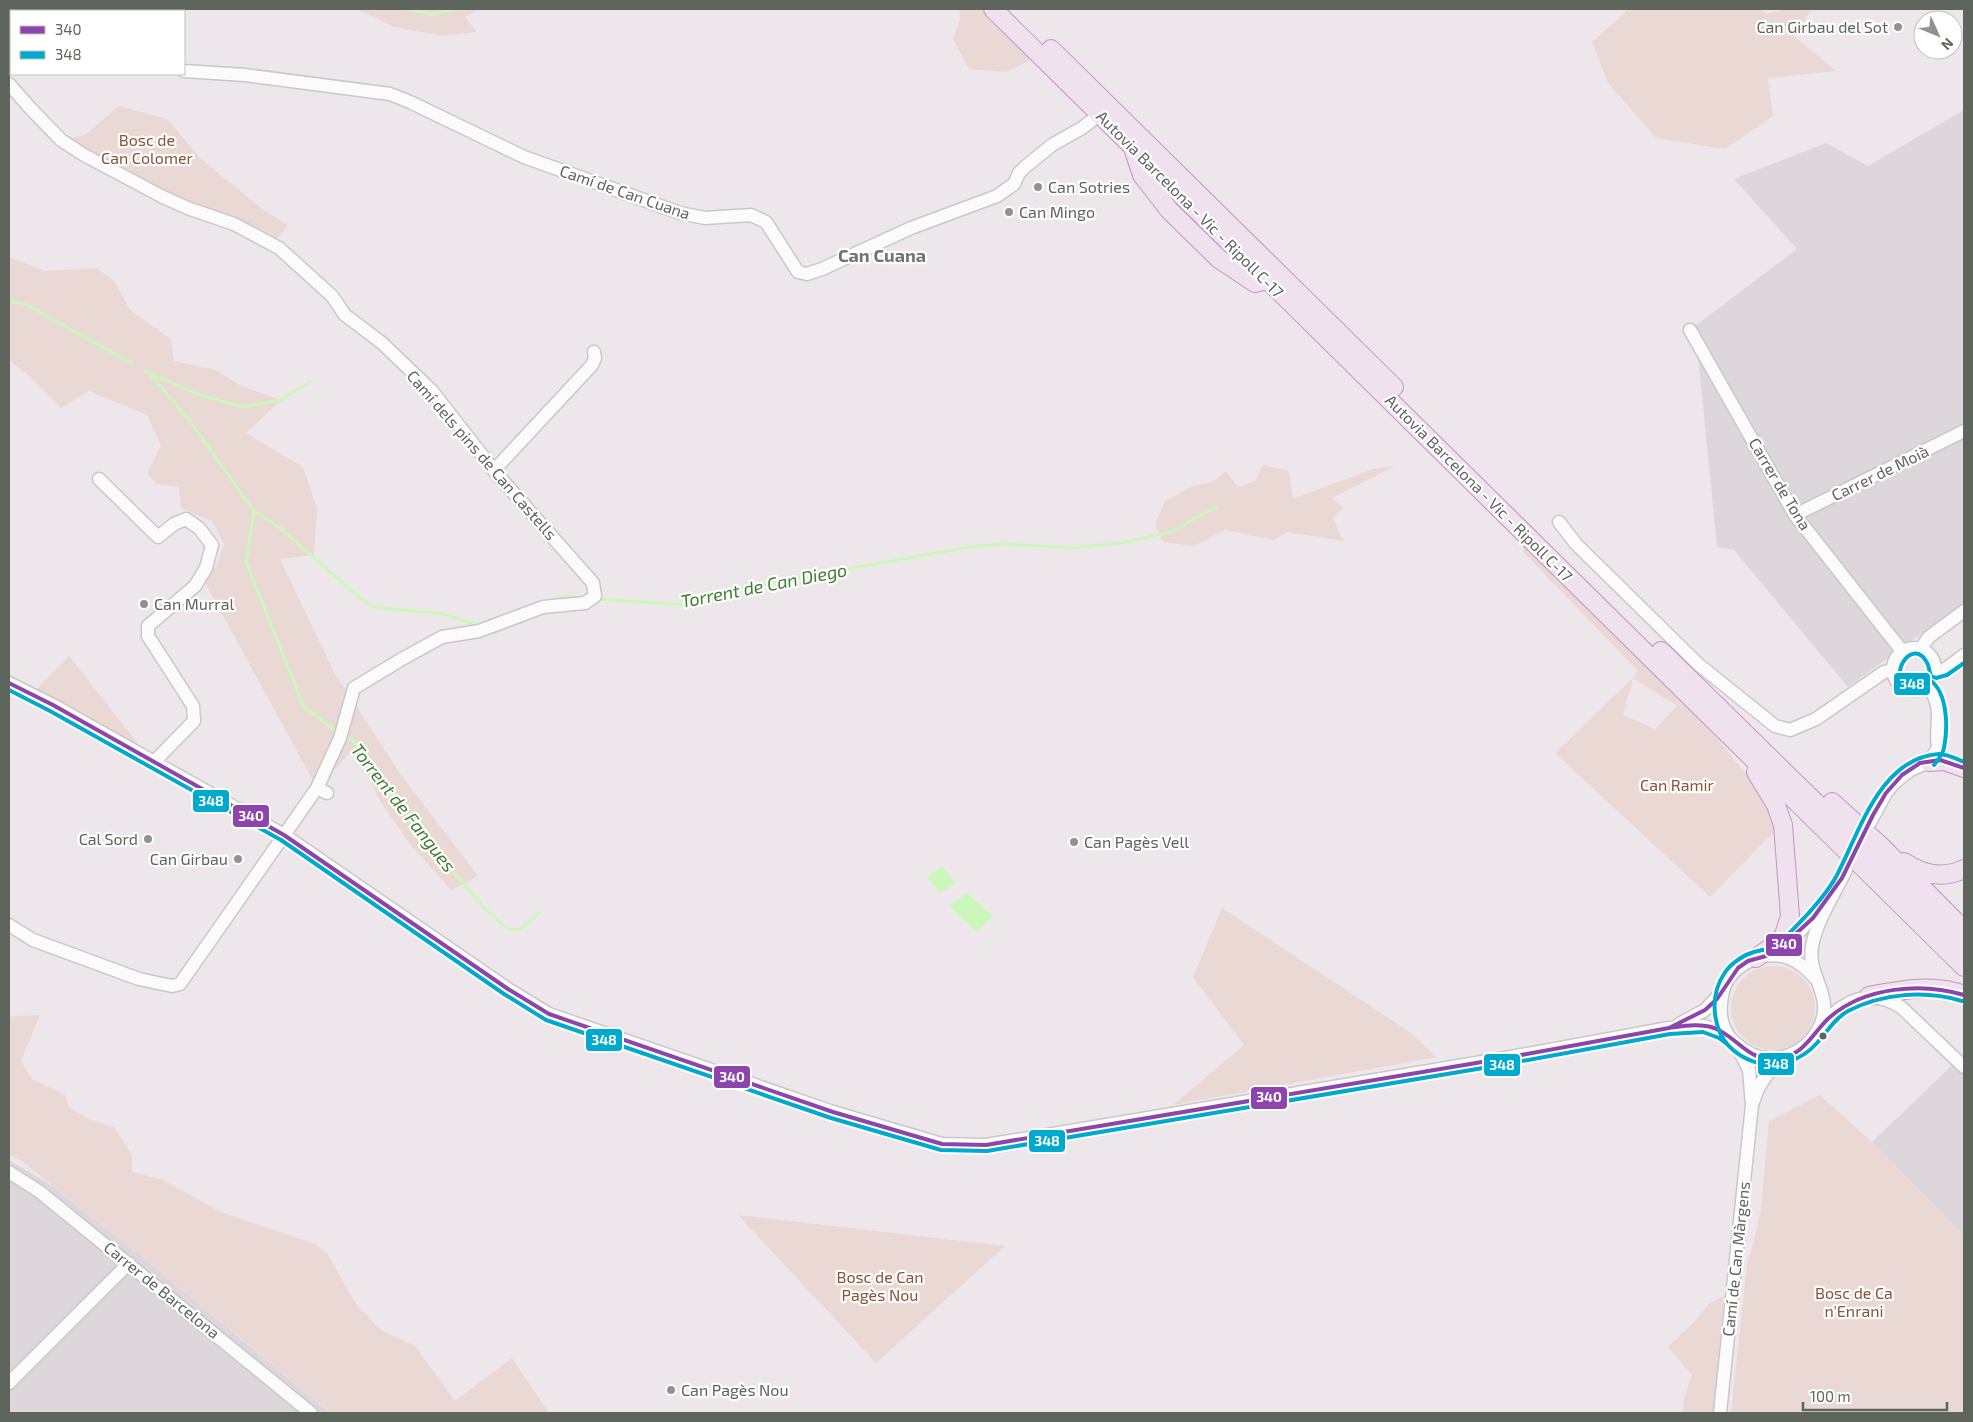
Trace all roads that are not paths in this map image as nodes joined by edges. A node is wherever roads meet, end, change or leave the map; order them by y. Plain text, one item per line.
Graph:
1 (993, 9) edge
2 (1010, 9) edge
3 (185, 71) edge
4 (9, 84) edge
5 (1100, 114) junction
6 (1690, 330) dead end
7 (594, 352) dead end
8 (1964, 432) edge
9 (496, 473) junction
10 (99, 479) dead end
11 (1795, 515) junction
12 (1559, 522) dead end
13 (1964, 611) edge
14 (1921, 648) junction
15 (1902, 651) junction
16 (1960, 658) edge
17 (1893, 670) junction
18 (1936, 672) junction
19 (9, 682) edge
20 (1928, 686) junction
21 (1706, 695) junction
22 (1722, 728) junction
23 (1937, 757) junction
24 (154, 762) junction
25 (1964, 768) edge
26 (1868, 824) dead end
27 (284, 836) junction
28 (1884, 848) junction
29 (1964, 870) edge
30 (9, 925) edge
31 (1964, 930) edge
32 (1964, 948) edge
33 (1761, 957) junction
34 (1964, 967) edge
35 (1816, 979) junction
36 (1722, 992) junction
37 (1964, 995) edge
38 (1869, 996) junction
39 (1669, 1028) junction
40 (1818, 1031) junction
41 (1733, 1041) junction
42 (1792, 1055) junction
43 (1962, 1065) edge
44 (1752, 1104) junction
45 (9, 1172) edge
46 (129, 1263) junction
47 (9, 1383) edge
48 (311, 1413) edge
49 (1720, 1413) edge

1 - 5 highway, Autovia Barcelona - Vic - Ripoll C-17
2 - 21 highway, Autovia Barcelona - Vic - Ripoll C-17
3 - 5 street, Camí de Can Cuana
4 - 9 street, Camí dels pins de Can Castells
5 - 22 highway, Autovia Barcelona - Vic - Ripoll C-17
6 - 11 street, Carrer de Tona
7 - 9 street
8 - 11 street, Carrer de Moià
9 - 27 street, Camí dels pins de Can Castells
10 - 24 street
11 - 15 street, Carrer de Tona
12 - 17 street
13 - 14 street
14 - 15 street
14 - 18 street
15 - 17 street
16 - 18 street
17 - 20 street
18 - 20 street
19 - 24 street
20 - 23 street
21 - 28 highway
21 - 32 highway, Autovia Barcelona - Vic - Ripoll C-17
22 - 33 highway
22 - 34 highway, Autovia Barcelona - Vic - Ripoll C-17
23 - 25 highway
23 - 26 street
24 - 27 street
27 - 30 street, Camí dels pins de Can Castells
27 - 39 street
28 - 29 highway
28 - 31 highway
33 - 35 street
33 - 35 street
33 - 36 street
35 - 40 street
36 - 39 street
36 - 41 street
37 - 38 highway
38 - 40 street
38 - 43 street
39 - 41 street
40 - 42 street
41 - 42 street
41 - 44 street, Camí de Can Màrgens
42 - 44 street, Camí de Can Màrgens
44 - 49 street, Camí de Can Màrgens
45 - 46 street, Carrer de Barcelona
46 - 47 street
46 - 48 street, Carrer de Barcelona

